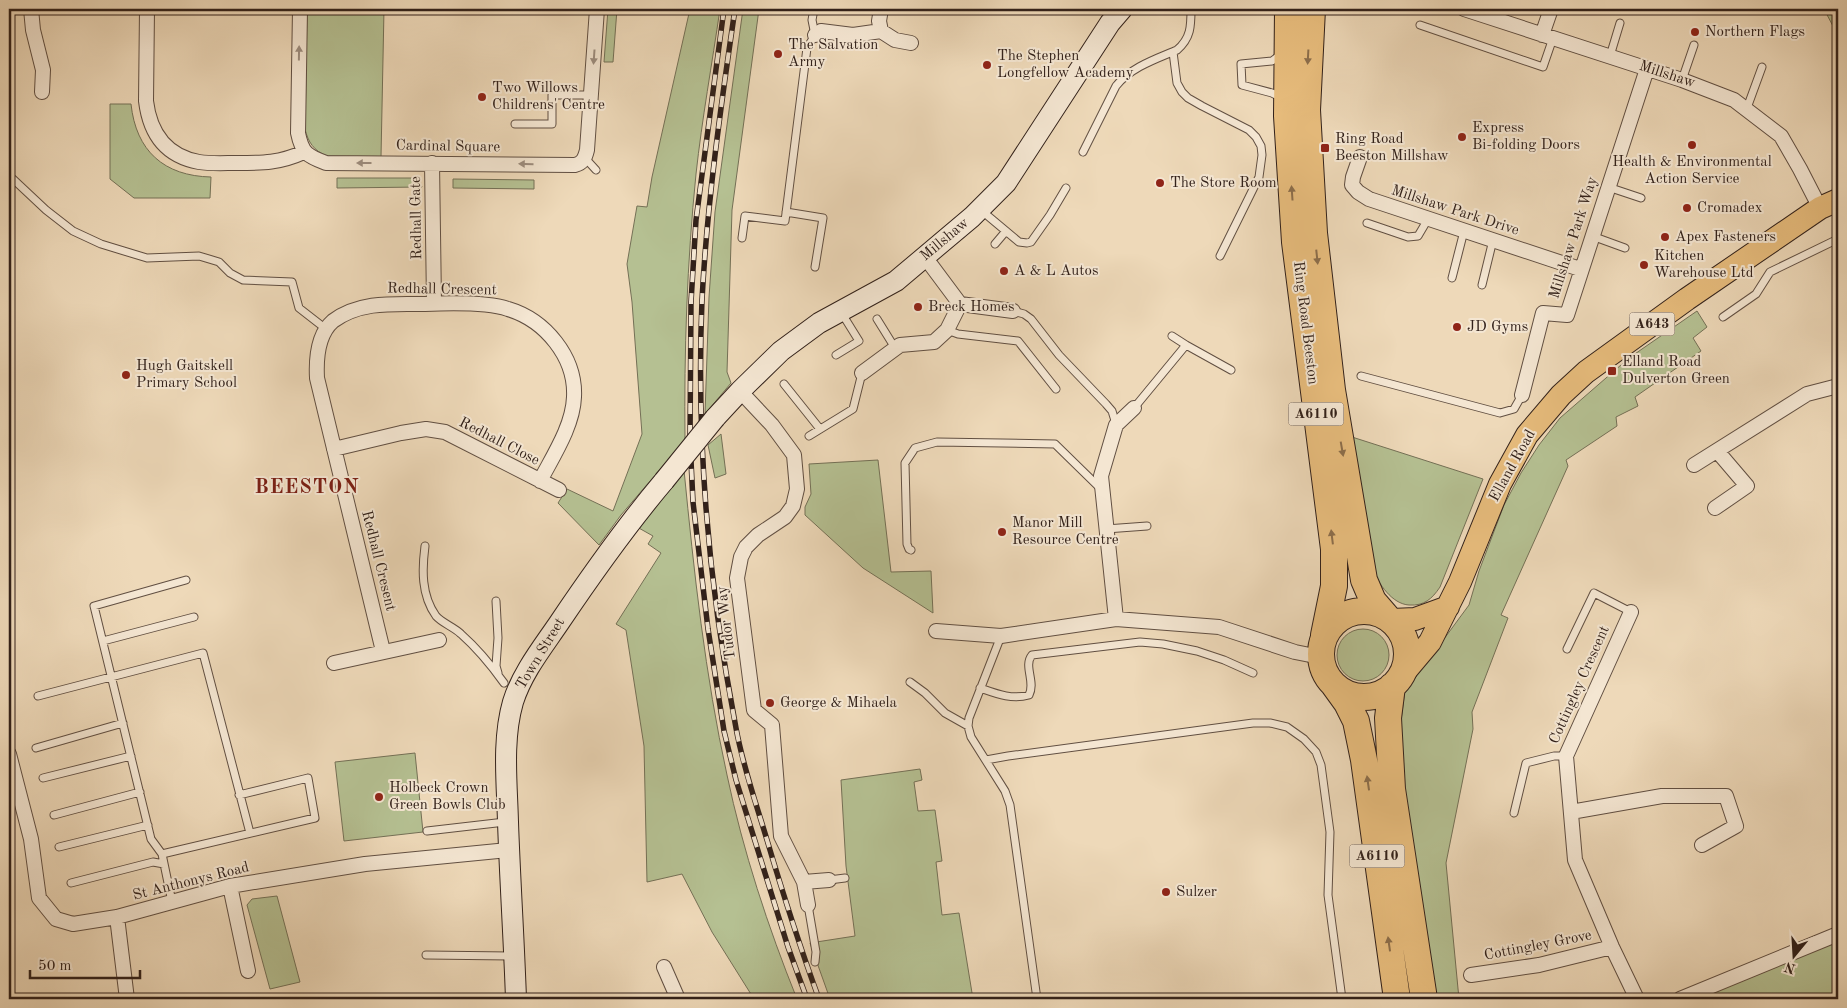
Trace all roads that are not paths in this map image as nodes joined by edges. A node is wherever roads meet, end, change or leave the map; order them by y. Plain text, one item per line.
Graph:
1 (31, 9) edge
2 (147, 9) edge
3 (300, 9) edge
4 (597, 9) edge
5 (814, 9) edge
6 (881, 9) edge
7 (1121, 9) edge
8 (1191, 9) edge
9 (1464, 9) edge
10 (1551, 9) edge
11 (1293, 10) edge
12 (1620, 23) dead end
13 (1420, 25) dead end
14 (881, 31) junction
15 (816, 35) junction
16 (1548, 37) junction
17 (911, 43) dead end
18 (1694, 44) dead end
19 (1287, 50) junction
20 (1173, 52) junction
21 (1610, 56) junction
22 (1762, 66) dead end
23 (1646, 68) junction
24 (1682, 80) junction
25 (42, 92) dead end
26 (591, 95) junction
27 (1287, 100) junction
28 (1747, 108) junction
29 (515, 124) dead end
30 (304, 152) junction
31 (1083, 152) dead end
32 (1360, 157) dead end
33 (585, 158) junction
34 (432, 163) junction
35 (596, 170) dead end
36 (13, 179) dead end
37 (1607, 187) junction
38 (1066, 188) dead end
39 (1641, 198) dead end
40 (1829, 204) edge
41 (980, 209) junction
42 (786, 212) junction
43 (1428, 219) junction
44 (1367, 222) dead end
45 (1006, 231) junction
46 (1464, 231) junction
47 (1591, 236) junction
48 (742, 238) dead end
49 (1838, 239) edge
50 (1493, 240) junction
51 (995, 244) dead end
52 (1625, 248) dead end
53 (1220, 256) dead end
54 (925, 257) junction
55 (815, 267) dead end
56 (1580, 269) junction
57 (1452, 278) dead end
58 (1482, 285) dead end
59 (434, 303) junction
60 (960, 304) junction
61 (1013, 311) joint
62 (841, 312) junction
63 (1723, 317) dead end
64 (877, 318) dead end
65 (326, 329) junction
66 (947, 330) junction
67 (1172, 336) dead end
68 (1186, 345) junction
69 (895, 348) junction
70 (836, 355) dead end
71 (1231, 370) dead end
72 (862, 373) joint
73 (1361, 376) dead end
74 (784, 384) dead end
75 (1838, 386) edge
76 (1056, 389) dead end
77 (740, 391) junction
78 (1522, 395) joint
79 (1134, 408) joint
80 (715, 418) joint
81 (1116, 425) junction
82 (820, 429) junction
83 (809, 436) dead end
84 (334, 449) junction
85 (1718, 452) junction
86 (1694, 465) dead end
87 (540, 481) junction
88 (559, 490) dead end
89 (1102, 490) junction
90 (1715, 508) dead end
91 (1147, 526) dead end
92 (1106, 529) junction
93 (425, 546) dead end
94 (911, 550) dead end
95 (186, 580) dead end
96 (496, 602) dead end
97 (1448, 607) junction
98 (1631, 612) joint
99 (194, 617) dead end
100 (1389, 618) junction
101 (1116, 619) junction
102 (936, 631) dead end
103 (1001, 636) junction
104 (439, 640) dead end
105 (103, 641) junction
106 (1322, 646) junction
107 (1567, 649) dead end
108 (383, 651) junction
109 (334, 664) dead end
110 (1253, 673) dead end
111 (112, 677) junction
112 (910, 682) dead end
113 (1395, 683) junction
114 (1334, 685) junction
115 (511, 687) junction
116 (980, 688) junction
117 (38, 696) dead end
118 (123, 723) junction
119 (968, 726) junction
120 (36, 748) dead end
121 (9, 754) edge
122 (131, 756) junction
123 (1566, 756) junction
124 (986, 760) junction
125 (43, 778) dead end
126 (140, 792) junction
127 (239, 795) junction
128 (1571, 812) junction
129 (1514, 813) dead end
130 (54, 815) dead end
131 (508, 821) junction
132 (148, 825) junction
133 (427, 831) dead end
134 (250, 833) junction
135 (1702, 846) dead end
136 (60, 847) dead end
137 (508, 850) junction
138 (162, 854) junction
139 (164, 864) junction
140 (845, 878) dead end
141 (829, 880) joint
142 (804, 882) junction
143 (71, 883) dead end
144 (230, 886) junction
145 (172, 903) junction
146 (808, 905) joint
147 (117, 917) junction
148 (1838, 934) edge
149 (1612, 947) junction
150 (426, 956) dead end
151 (514, 956) junction
152 (815, 962) dead end
153 (664, 967) dead end
154 (248, 971) dead end
155 (1471, 975) dead end
156 (127, 999) edge
157 (516, 999) edge
158 (678, 999) edge
159 (1037, 999) edge
160 (1342, 999) edge
161 (1397, 999) edge
162 (1424, 999) edge
163 (1638, 999) edge
164 (1680, 999) edge

1 - 25 street
2 - 30 street
30 -> 3 street
4 -> 26 street
5 - 15 lane
6 - 14 street
7 - 41 street, Millshaw
8 - 20 lane
9 - 16 street, Millshaw
10 - 16 street
11 - 19 highway, Ring Road Beeston / A6110
11 -> 100 highway, Ring Road Beeston / A6110
12 - 21 lane
13 - 16 lane
14 - 15 street
14 - 17 street
15 - 42 lane
16 - 21 street, Millshaw
18 - 24 lane
19 - 27 highway, Ring Road Beeston / A6110
19 - 27 lane
20 - 31 lane
20 - 53 lane
21 - 23 street, Millshaw
22 - 28 lane
23 - 24 street, Millshaw
23 - 37 street, Millshaw Park Way
24 - 28 street, Millshaw
26 - 29 lane
26 - 33 street
106 -> 27 highway, Ring Road Beeston / A6110
28 - 40 street, Millshaw
34 -> 30 street, Cardinal Square
32 - 43 street, Millshaw Park Drive
33 -> 34 street, Cardinal Square
33 - 35 lane
34 - 59 street, Redhall Gate
36 - 65 lane
37 - 39 lane
37 - 47 street, Millshaw Park Way
38 - 45 lane
40 - 97 main road, Elland Road / A643
41 - 45 lane
41 - 54 street, Millshaw
42 - 48 lane
42 - 55 lane
43 - 44 lane
43 - 46 street, Millshaw Park Drive
45 - 51 lane
46 - 50 street, Millshaw Park Drive
46 - 57 lane
47 - 52 lane
47 - 56 street, Millshaw Park Way
49 - 63 lane
50 - 56 street, Millshaw Park Drive
50 - 58 lane
54 - 60 street
54 - 62 street, Millshaw
56 - 78 street, Millshaw Park Way
59 - 65 street, Redhall Crescent
59 - 87 street, Redhall Crescent
60 - 61 street
60 - 66 street
61 - 81 lane
62 - 70 lane
62 - 77 street, Millshaw
64 - 69 lane
65 - 84 street
66 - 69 street
66 - 76 lane
67 - 68 lane
68 - 71 lane
68 - 79 lane
69 - 72 street
72 - 82 lane
73 - 78 lane
74 - 82 lane
75 - 85 street
77 - 80 street, Millshaw
77 - 142 street, Tudor Way
79 - 81 street
80 - 115 street, Town Street, bridge
81 - 89 street
82 - 83 lane
84 - 87 street, Redhall Close
84 - 108 street, Redhall Cresent
85 - 86 street
85 - 90 street
87 - 88 street, Redhall Close
89 - 92 street
89 - 94 lane
91 - 92 lane
92 - 101 street
93 - 115 lane
95 - 105 lane
96 - 115 lane
97 - 100 main road
97 - 113 main road, Elland Road / A643
98 - 107 lane
98 - 123 street, Cottingley Crescent
99 - 105 lane
100 - 106 highway
100 - 113 highway
101 - 103 street
101 - 106 street
102 - 103 street
103 - 116 lane
104 - 108 street
105 - 111 lane
106 - 114 highway
108 - 109 street
110 - 116 lane
111 - 117 lane
111 - 118 lane
111 - 127 lane
112 - 119 lane
113 - 114 highway
113 - 162 highway, A6110
161 -> 114 highway, A6110
115 - 131 street, Town Street
116 - 119 lane
118 - 120 lane
118 - 122 lane
119 - 124 lane
121 - 147 street, St Anthonys Road
122 - 125 lane
122 - 126 lane
123 - 128 street, Cottingley Crescent
123 - 129 lane
124 - 159 lane
124 - 160 lane
126 - 130 lane
126 - 132 lane
127 - 134 lane
127 - 134 lane
128 - 135 street
128 - 149 street, Cottingley Crescent
131 - 133 lane
131 - 137 street, Town Street
132 - 136 lane
132 - 138 lane
134 - 138 lane
137 - 144 street, St Anthonys Road
137 - 151 street, Town Street
138 - 139 lane
139 - 143 lane
139 - 145 lane
140 - 141 lane
141 - 142 street
142 - 146 street, Tudor Way
144 - 145 street, St Anthonys Road
144 - 154 street
145 - 147 street, St Anthonys Road
146 - 152 lane
147 - 156 street
148 - 164 street
149 - 155 street, Cottingley Grove
149 - 163 street, Cottingley Crescent
150 - 151 lane
151 - 157 street, Town Street
153 - 158 street

